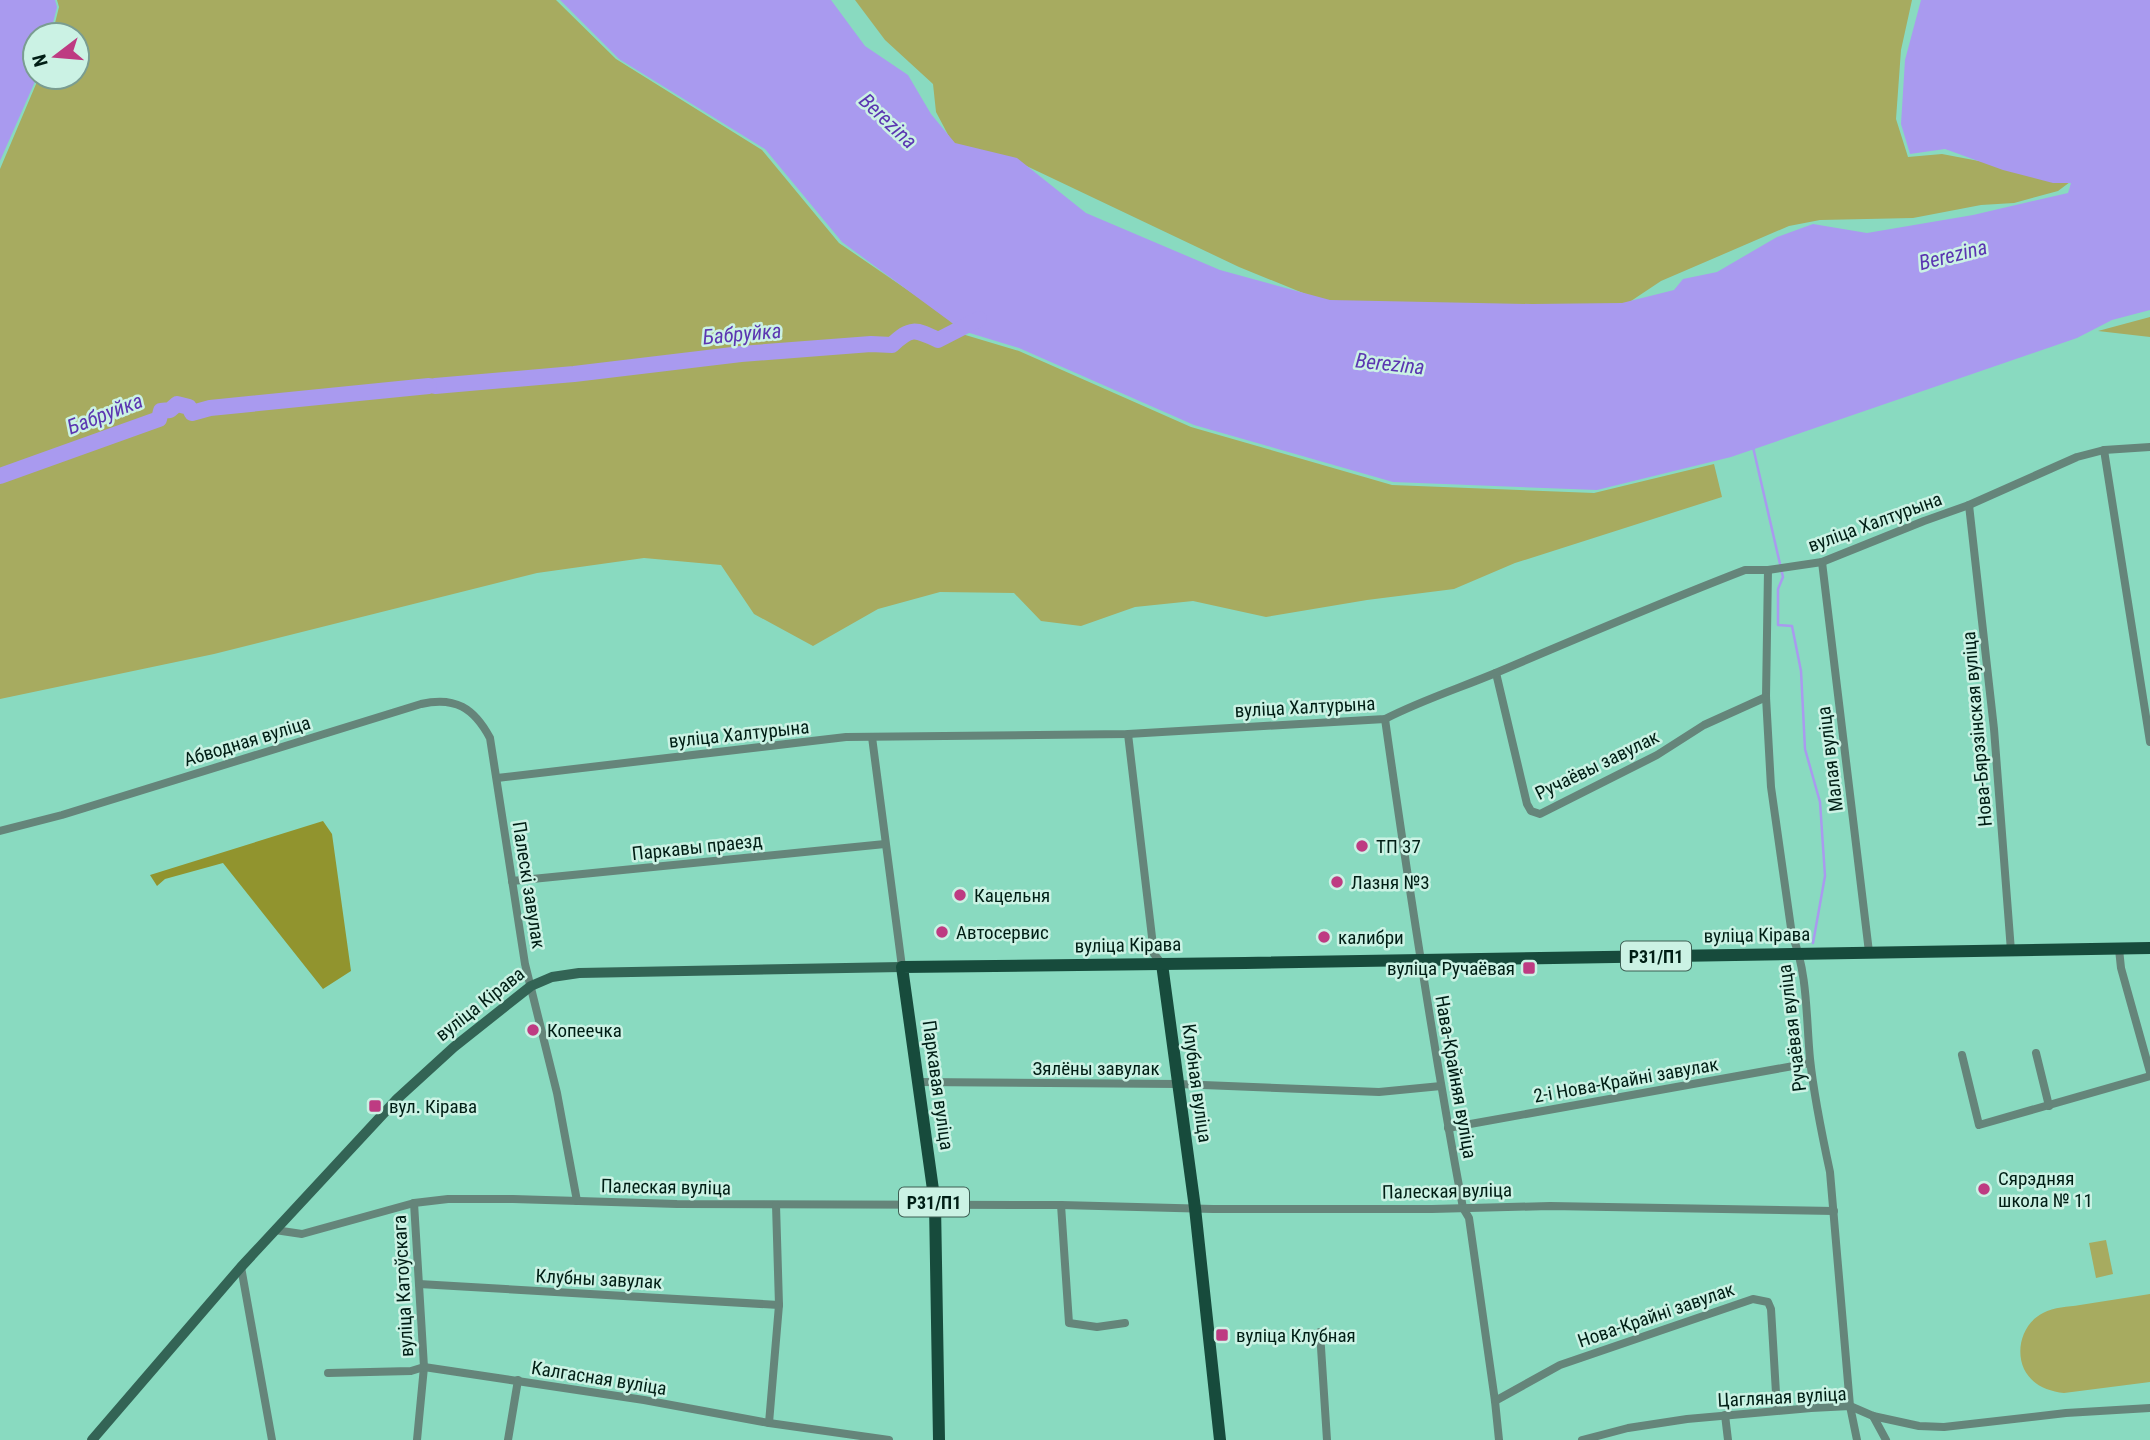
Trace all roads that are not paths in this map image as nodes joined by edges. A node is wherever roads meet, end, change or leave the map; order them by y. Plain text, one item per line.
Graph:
1 (2150, 447) edge
2 (2104, 450) junction
3 (1969, 505) junction
4 (1822, 562) junction
5 (1771, 570) junction
6 (1496, 673) junction
7 (1766, 696) junction
8 (1385, 719) junction
9 (1128, 734) junction
10 (872, 737) junction
11 (490, 738) joint
12 (2150, 742) edge
13 (497, 778) junction
14 (0, 831) edge
15 (885, 844) junction
16 (512, 881) junction
17 (2150, 948) edge
18 (2119, 949) junction
19 (2011, 951) junction
20 (1869, 952) junction
21 (1800, 954) junction
22 (1420, 960) junction
23 (1162, 964) junction
24 (902, 967) junction
25 (531, 986) junction
26 (2036, 1053) dead end
27 (1962, 1055) dead end
28 (1810, 1063) junction
29 (2150, 1074) edge
30 (919, 1082) junction
31 (1178, 1084) junction
32 (1441, 1086) junction
33 (2049, 1106) junction
34 (1448, 1128) junction
35 (577, 1201) junction
36 (414, 1203) junction
37 (934, 1204) junction
38 (776, 1205) junction
39 (1061, 1205) junction
40 (1195, 1208) junction
41 (1463, 1208) junction
42 (1834, 1211) junction
43 (275, 1230) junction
44 (241, 1267) junction
45 (419, 1284) junction
46 (779, 1305) junction
47 (1125, 1323) dead end
48 (1320, 1332) dead end
49 (424, 1367) junction
50 (328, 1373) dead end
51 (518, 1381) junction
52 (1495, 1401) junction
53 (1850, 1406) junction
54 (2150, 1408) edge
55 (1777, 1410) junction
56 (1725, 1415) junction
57 (1873, 1416) junction
58 (769, 1423) junction
59 (92, 1440) edge
60 (272, 1440) edge
61 (416, 1440) edge
62 (508, 1440) edge
63 (889, 1440) edge
64 (939, 1440) edge
65 (1220, 1440) edge
66 (1327, 1440) edge
67 (1499, 1440) edge
68 (1582, 1440) edge
69 (1728, 1440) edge
70 (1857, 1440) edge
71 (1885, 1440) edge

1 - 2 street, вуліца Халтурына
2 - 3 street, вуліца Халтурына
2 - 12 street
3 - 4 street, вуліца Халтурына
3 - 19 street, Нова-Бярэзінская вуліца
4 - 5 street, вуліца Халтурына
4 - 20 street, Малая вуліца
5 - 6 street, вуліца Халтурына
5 - 7 street, Ручаёвая вуліца
6 - 7 street, Ручаёвы завулак
6 - 8 street, вуліца Халтурына
7 - 21 street, Ручаёвая вуліца
8 - 9 street, вуліца Халтурына
8 - 22 street, Нава-Крайняя вуліца
9 - 10 street, вуліца Халтурына
9 - 23 street, Клубная вуліца
10 - 13 street, вуліца Халтурына
10 - 15 street, Паркавая вуліца
11 - 13 street, Палескі завулак
11 - 14 street, Абводная вуліца
13 - 16 street, Палескі завулак
15 - 16 street, Паркавы праезд
15 - 24 street, Паркавая вуліца
16 - 25 street, Палескі завулак
17 - 18 main road, вуліца Кірава / Р31/П1
18 - 19 main road, вуліца Кірава / Р31/П1
18 - 29 street
19 - 20 main road, вуліца Кірава / Р31/П1
20 - 21 main road, вуліца Кірава / Р31/П1
21 - 22 main road, вуліца Кірава / Р31/П1
21 - 28 street, Ручаёвая вуліца
22 - 23 main road, вуліца Кірава / Р31/П1
22 - 32 street, Нава-Крайняя вуліца
23 - 24 main road, вуліца Кірава / Р31/П1
23 - 31 main road, Клубная вуліца
24 - 25 main road, вуліца Кірава
24 - 30 main road, Паркавая вуліца / Р31/П1
25 - 35 street, Палескі завулак
25 - 43 main road, вуліца Кірава
26 - 33 street
27 - 33 street
28 - 34 street, 2-і Нова-Крайні завулак
28 - 42 street, Ручаёвая вуліца
29 - 33 street
30 - 31 street, Зялёны завулак
30 - 37 main road, Паркавая вуліца / Р31/П1
31 - 32 street, Зялёны завулак
31 - 40 main road, Клубная вуліца
32 - 34 street, Нава-Крайняя вуліца
34 - 41 street, Нава-Крайняя вуліца
35 - 36 street, Палеская вуліца
35 - 38 street, Палеская вуліца
36 - 43 street, Палеская вуліца
36 - 45 street, вуліца Катоўскага
37 - 38 street, Палеская вуліца
37 - 39 street, Палеская вуліца
37 - 64 main road, Паркавая вуліца / Р31/П1
38 - 46 street
39 - 40 street, Палеская вуліца
39 - 47 street
40 - 41 street, Палеская вуліца
40 - 65 main road, Клубная вуліца
41 - 42 street, Палеская вуліца
41 - 52 street, Нава-Крайняя вуліца
42 - 53 street, Ручаёвая вуліца
43 - 44 main road, вуліца Кірава
44 - 59 main road, вуліца Кірава
44 - 60 street
45 - 46 street, Клубны завулак
45 - 49 street, вуліца Катоўскага
46 - 58 street
48 - 66 street
49 - 50 street, вуліца Катоўскага
49 - 51 street, Калгасная вуліца
49 - 61 street, вуліца Катоўскага
51 - 58 street, Калгасная вуліца
51 - 62 street
52 - 55 street, Нова-Крайні завулак
52 - 67 street, Нава-Крайняя вуліца
53 - 55 street, Цагляная вуліца
53 - 57 street, Цагляная вуліца
53 - 70 street, Ручаёвая вуліца
54 - 57 street, Цагляная вуліца
55 - 56 street, Цагляная вуліца
56 - 68 street, Цагляная вуліца
56 - 69 street
57 - 71 street
58 - 63 street, Калгасная вуліца

